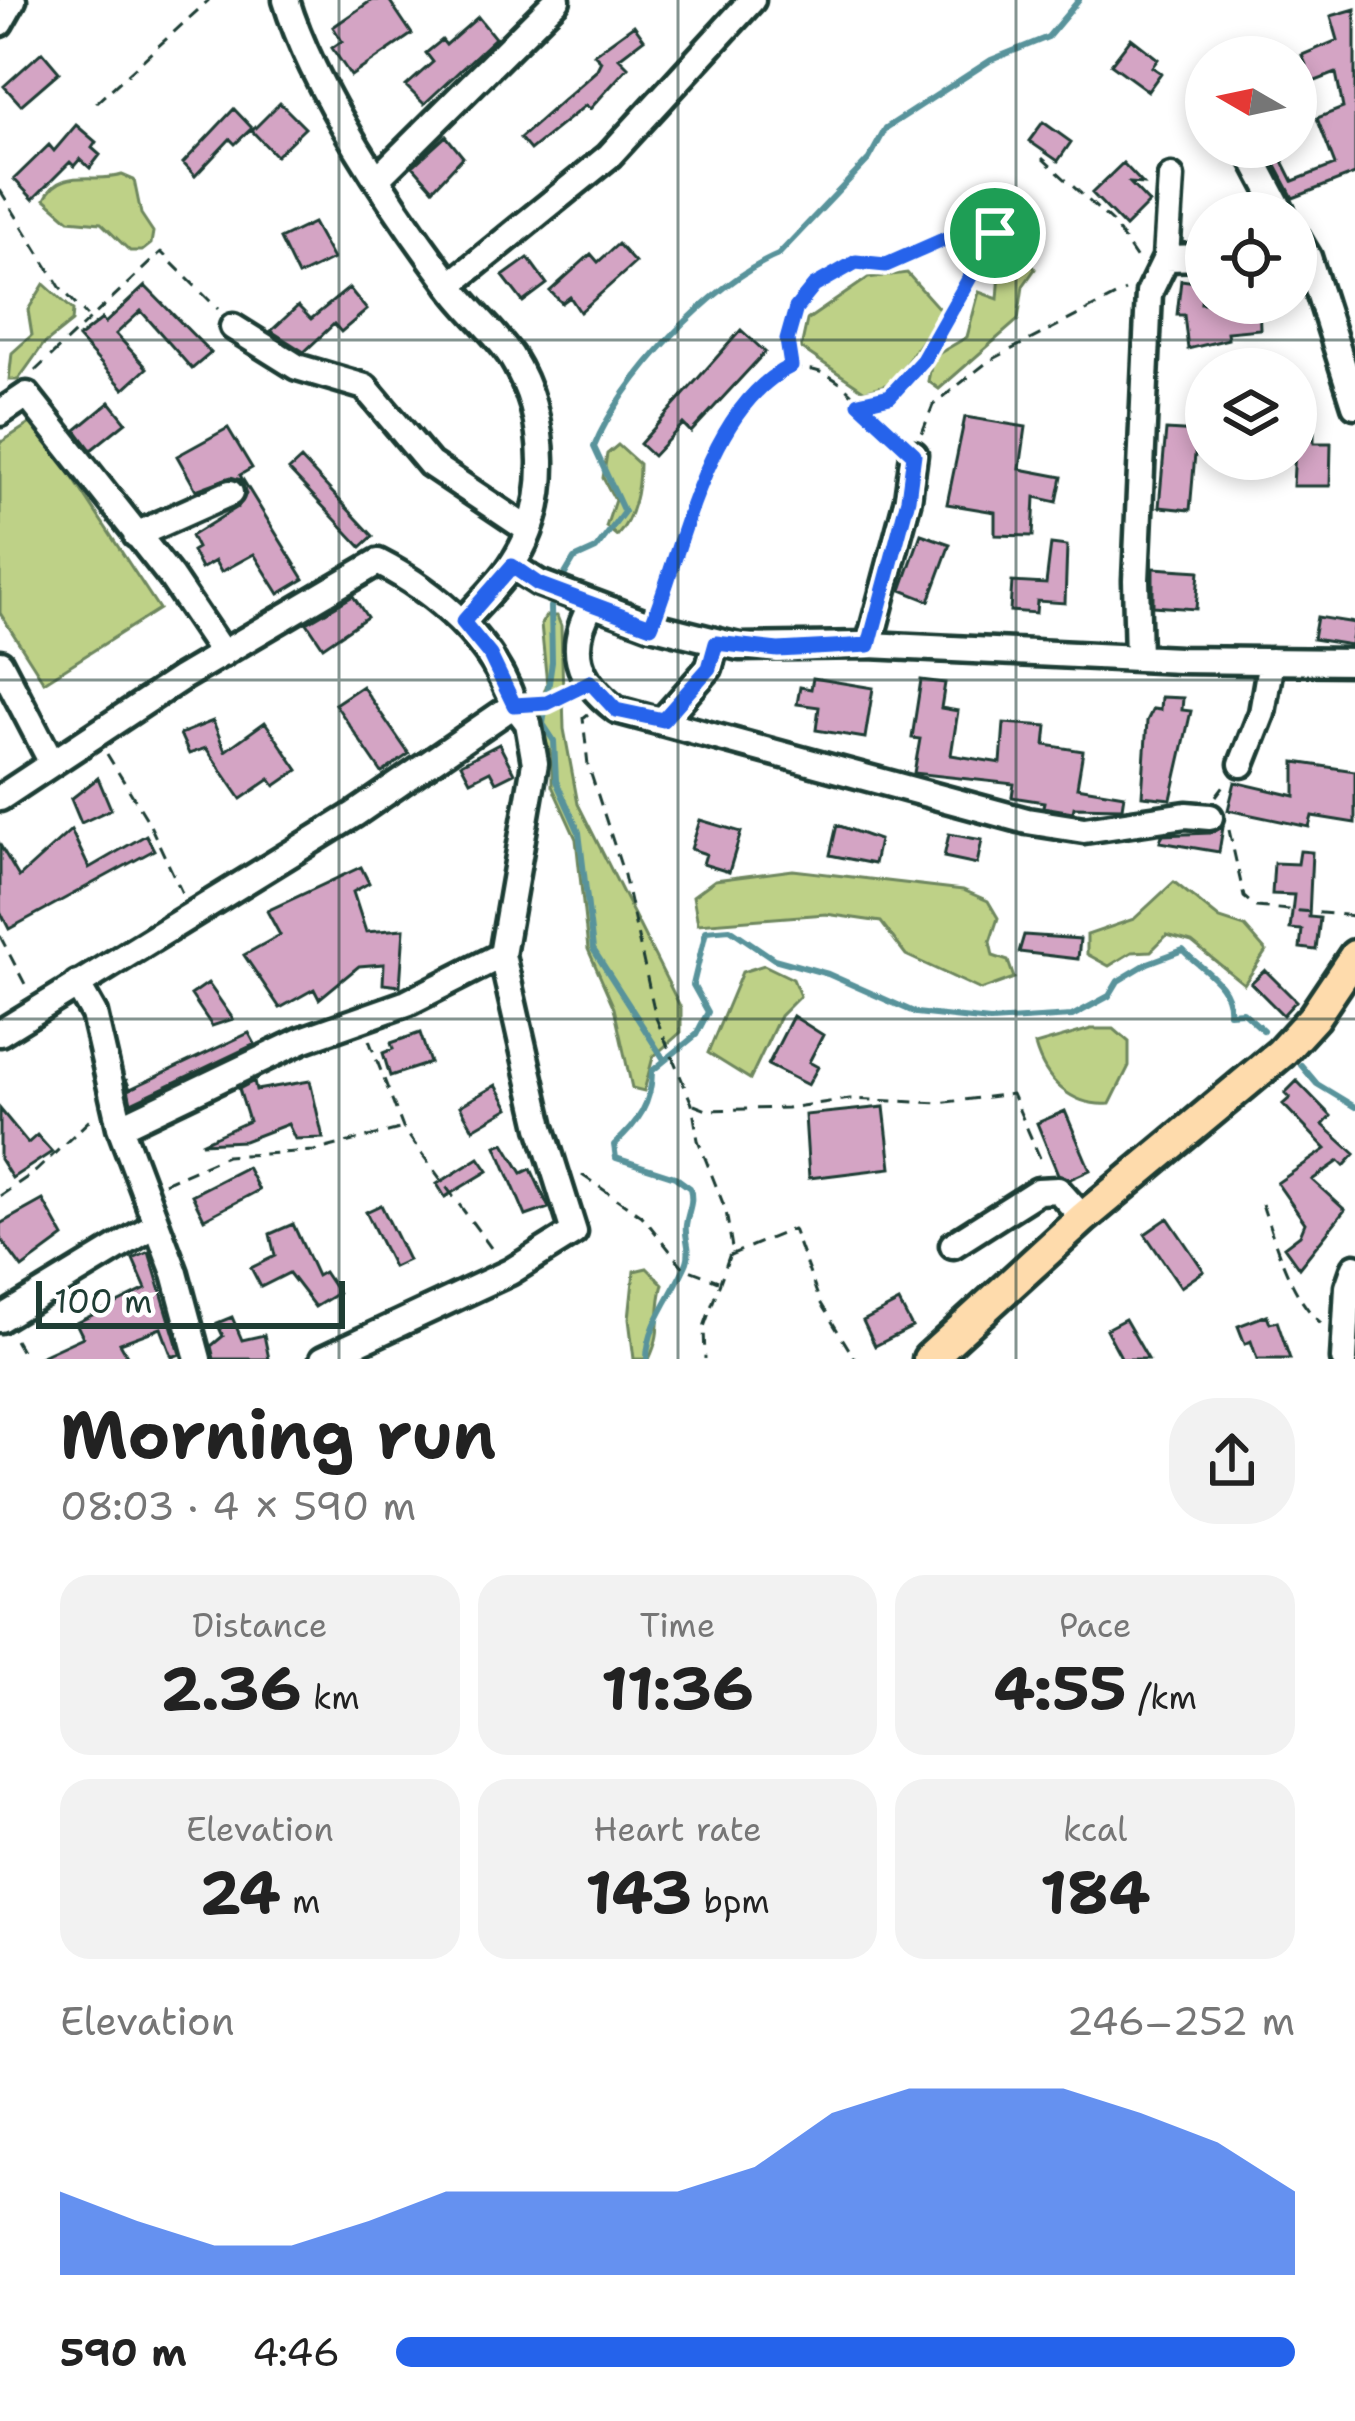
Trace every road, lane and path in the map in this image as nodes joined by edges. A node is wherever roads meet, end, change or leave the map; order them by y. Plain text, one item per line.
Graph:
1 (13, 0) edge
2 (209, 0) edge
3 (557, 0) edge
4 (752, 0) edge
5 (294, 4) edge
6 (0, 23) edge
7 (96, 103) dead end
8 (1042, 158) dead end
9 (379, 177) junction
10 (1171, 177) dead end
11 (0, 191) edge
12 (1012, 206) dead end
13 (995, 233) junction
14 (1166, 258) junction
15 (1185, 258) edge
16 (1147, 280) dead end
17 (450, 285) junction
18 (1317, 285) edge
19 (1126, 290) dead end
20 (88, 317) junction
21 (233, 327) joint
22 (791, 366) junction
23 (27, 395) junction
24 (859, 403) junction
25 (1355, 405) edge
26 (0, 413) edge
27 (914, 454) junction
28 (230, 493) dead end
29 (527, 530) junction
30 (136, 535) junction
31 (512, 566) junction
32 (592, 604) junction
33 (463, 622) junction
34 (651, 626) junction
35 (716, 643) junction
36 (869, 645) junction
37 (223, 655) junction
38 (1138, 658) junction
39 (1270, 661) junction
40 (0, 662) edge
41 (1355, 662) edge
42 (597, 691) junction
43 (514, 705) junction
44 (663, 720) junction
45 (96, 735) junction
46 (52, 763) junction
47 (1242, 764) joint
48 (0, 798) edge
49 (1210, 817) junction
50 (194, 916) junction
51 (1355, 916) edge
52 (0, 936) edge
53 (502, 955) junction
54 (1355, 956) edge
55 (77, 984) junction
56 (39, 1007) junction
57 (362, 1020) junction
58 (0, 1033) edge
59 (692, 1104) junction
60 (117, 1115) junction
61 (403, 1128) junction
62 (576, 1169) dead end
63 (1058, 1190) junction
64 (140, 1194) junction
65 (0, 1196) edge
66 (1262, 1204) dead end
67 (1083, 1218) junction
68 (153, 1226) junction
69 (953, 1245) dead end
70 (730, 1256) junction
71 (1355, 1267) edge
72 (510, 1272) junction
73 (722, 1281) junction
74 (0, 1319) edge
75 (1344, 1352) edge
76 (198, 1359) edge
77 (323, 1359) edge
78 (705, 1359) edge
79 (855, 1359) edge
80 (928, 1359) edge

1 - 6 street
2 - 7 path
3 - 9 street
4 - 17 street
5 - 9 street
8 - 16 path
9 - 17 street
10 - 14 street
11 - 20 path
12 - 13 path
13 - 22 path
13 - 24 path
14 - 15 street
14 - 38 street
17 - 29 street
18 - 25 street
19 - 27 path
20 - 21 path
20 - 23 path
21 - 29 street
22 - 24 path
22 - 34 path
23 - 26 street
23 - 30 street
24 - 27 path
27 - 36 street
28 - 30 street
29 - 31 street
30 - 37 street
31 - 32 street
31 - 33 street
32 - 34 street
32 - 42 street
33 - 37 street
33 - 43 street
34 - 35 street
35 - 36 street
35 - 44 street
36 - 38 street
37 - 45 street
38 - 39 street
39 - 41 street
39 - 47 street
40 - 46 street
42 - 43 path
42 - 44 street
42 - 59 path
43 - 50 street
43 - 53 street
44 - 49 street
45 - 46 street
45 - 50 path
46 - 48 street
47 - 49 path
49 - 51 path
50 - 55 street
52 - 56 path
53 - 57 street
53 - 72 street
54 - 67 main road
55 - 56 street
55 - 60 street
56 - 58 street
57 - 60 street
57 - 61 path
59 - 63 path
59 - 70 path
60 - 64 street
60 - 65 path
61 - 64 path
61 - 72 path
62 - 73 path
63 - 67 street
63 - 69 street
64 - 68 street
66 - 75 path
67 - 80 main road
68 - 74 street
68 - 76 street
70 - 73 path
70 - 79 path
71 - 75 street
72 - 77 street
73 - 78 path

